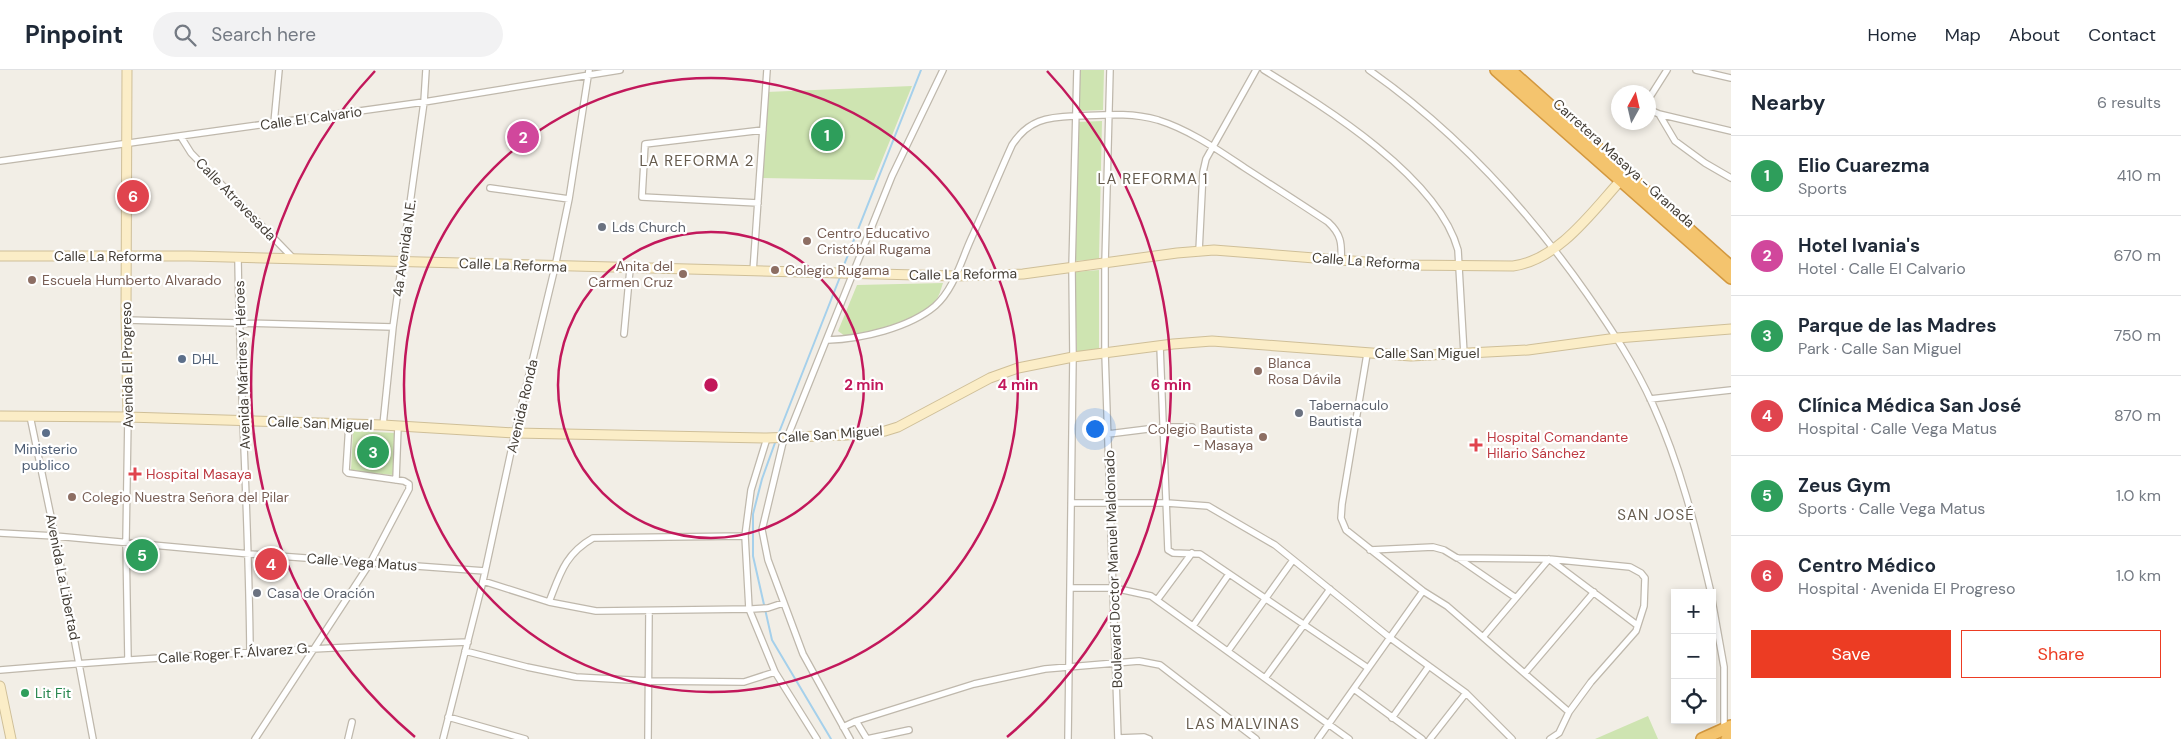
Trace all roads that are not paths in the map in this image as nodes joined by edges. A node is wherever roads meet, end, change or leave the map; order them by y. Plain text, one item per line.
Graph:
1 (127, 70) edge
2 (279, 70) edge
3 (426, 70) edge
4 (620, 70) edge
5 (767, 70) edge
6 (943, 70) edge
7 (1077, 70) edge
8 (1110, 70) edge
9 (1256, 70) edge
10 (1264, 70) edge
11 (1369, 70) edge
12 (1496, 70) edge
13 (1510, 70) edge
14 (1667, 70) edge
15 (1696, 70) edge
16 (589, 72) edge
17 (1731, 78) edge
18 (1656, 87) edge
19 (424, 102) junction
20 (1656, 112) edge
21 (1109, 114) junction
22 (1659, 114) junction
23 (1075, 116) junction
24 (274, 123) junction
25 (764, 130) junction
26 (1731, 131) edge
27 (182, 136) junction
28 (126, 144) junction
29 (1212, 146) junction
30 (0, 161) edge
31 (1731, 176) edge
32 (1621, 180) junction
33 (490, 188) dead end
34 (568, 198) junction
35 (758, 203) junction
36 (1554, 247) junction
37 (1199, 251) junction
38 (0, 256) edge
39 (126, 257) junction
40 (238, 258) junction
41 (294, 260) junction
42 (1341, 260) junction
43 (402, 261) junction
44 (1105, 264) junction
45 (1460, 266) junction
46 (555, 267) junction
47 (1731, 267) edge
48 (1072, 268) junction
49 (630, 269) junction
50 (753, 272) junction
51 (852, 274) junction
52 (955, 276) junction
53 (1731, 278) edge
54 (126, 320) junction
55 (239, 324) junction
56 (393, 327) junction
57 (1731, 329) edge
58 (624, 334) dead end
59 (1618, 338) junction
60 (828, 340) junction
61 (1160, 346) junction
62 (1106, 353) junction
63 (1367, 354) junction
64 (1464, 354) junction
65 (1073, 357) junction
66 (1731, 390) edge
67 (1650, 399) junction
68 (0, 416) edge
69 (30, 416) junction
70 (128, 417) junction
71 (244, 421) junction
72 (349, 424) junction
73 (383, 425) junction
74 (398, 426) junction
75 (1164, 427) junction
76 (1192, 427) dead end
77 (515, 433) junction
78 (1108, 434) junction
79 (768, 438) junction
80 (784, 438) junction
81 (396, 480) junction
82 (1071, 503) junction
83 (1167, 504) junction
84 (1111, 505) junction
85 (0, 533) edge
86 (55, 536) junction
87 (746, 536) junction
88 (126, 541) junction
89 (1370, 550) junction
90 (1192, 552) junction
91 (250, 554) junction
92 (1457, 558) junction
93 (1549, 559) junction
94 (1293, 560) junction
95 (370, 563) junction
96 (484, 571) junction
97 (1229, 574) junction
98 (483, 581) junction
99 (1070, 588) junction
100 (1114, 588) junction
101 (1330, 589) junction
102 (1710, 589) edge
103 (1423, 591) junction
104 (1594, 592) junction
105 (1516, 598) junction
106 (1265, 599) junction
107 (1157, 600) junction
108 (549, 602) junction
109 (782, 603) junction
110 (750, 609) junction
111 (649, 611) junction
112 (1716, 617) edge
113 (1304, 625) junction
114 (1638, 625) junction
115 (1193, 626) junction
116 (1389, 637) junction
117 (1483, 637) junction
118 (468, 642) junction
119 (314, 648) junction
120 (465, 651) junction
121 (1228, 651) junction
122 (250, 652) junction
123 (128, 660) junction
124 (80, 664) junction
125 (1116, 665) junction
126 (1429, 666) junction
127 (1070, 668) junction
128 (1368, 668) junction
129 (0, 670) edge
130 (775, 672) junction
131 (1525, 673) junction
132 (1265, 678) junction
133 (648, 681) junction
134 (0, 686) edge
135 (1354, 689) junction
136 (1466, 693) junction
137 (1569, 712) junction
138 (448, 717) junction
139 (1392, 718) junction
140 (856, 721) junction
141 (352, 722) dead end
142 (1328, 724) junction
143 (843, 726) junction
144 (909, 730) dead end
145 (1728, 734) edge
146 (514, 738) edge
147 (11, 739) edge
148 (93, 739) edge
149 (255, 739) edge
150 (348, 739) edge
151 (443, 739) edge
152 (525, 739) edge
153 (648, 739) edge
154 (817, 739) edge
155 (850, 739) edge
156 (1068, 739) edge
157 (1118, 739) edge
158 (1149, 739) edge
159 (1256, 739) edge
160 (1318, 739) edge
161 (1349, 739) edge
162 (1422, 739) edge
163 (1430, 739) edge
164 (1512, 739) edge
165 (1550, 739) edge
166 (1702, 739) edge

1 - 28 street, Avenida El Progreso
2 - 24 street
3 - 19 street, 4a Avenida N.E.
4 - 16 street, Calle El Calvario
5 - 25 street
6 - 51 street
7 - 23 street
8 - 21 street, Boulevard Doctor Manuel Maldonado
9 - 29 street
10 - 45 street
11 - 36 street
12 - 32 highway, Carretera Masaya - Granada
13 - 47 highway, Carretera Masaya - Granada
14 - 18 street
15 - 17 street
16 - 19 street, Calle El Calvario
16 - 34 street, Avenida Ronda
19 - 24 street, Calle El Calvario
19 - 43 street, 4a Avenida N.E.
20 - 22 street
21 - 23 street
21 - 29 street
21 - 44 street, Boulevard Doctor Manuel Maldonado
22 - 26 street
22 - 31 street
23 - 48 street
23 - 52 street
24 - 27 street, Calle El Calvario
25 - 35 street
25 - 35 street
27 - 28 street, Calle El Calvario
27 - 41 street, Calle Atravesada
28 - 30 street, Calle El Calvario
28 - 39 street, Avenida El Progreso
29 - 37 street
29 - 42 street
32 - 36 street, Calle La Reforma
32 - 53 highway, Carretera Masaya - Granada
33 - 34 street
34 - 46 street, Avenida Ronda
35 - 50 street
36 - 45 street, Calle La Reforma
36 - 59 street
37 - 42 street, Calle La Reforma
37 - 44 street, Calle La Reforma
38 - 39 street, Calle La Reforma
39 - 40 street, Calle La Reforma
39 - 54 street, Avenida El Progreso
40 - 41 street, Calle La Reforma
40 - 55 street, Avenida Mártires y Héroes
41 - 43 street, Calle La Reforma
42 - 45 street, Calle La Reforma
43 - 46 street, Calle La Reforma
43 - 56 street, 4a Avenida N.E.
44 - 48 street, Calle La Reforma
44 - 62 street, Boulevard Doctor Manuel Maldonado
45 - 64 street
46 - 49 street, Calle La Reforma
46 - 77 street, Avenida Ronda
48 - 52 street, Calle La Reforma
48 - 65 street
49 - 50 street, Calle La Reforma
49 - 58 street
50 - 51 street, Calle La Reforma
51 - 52 street, Calle La Reforma
51 - 60 street
52 - 60 street
54 - 55 street
54 - 70 street, Avenida El Progreso
55 - 56 street
55 - 71 street, Avenida Mártires y Héroes
56 - 73 street, 4a Avenida N.E.
57 - 59 street, Calle San Miguel
59 - 64 street, Calle San Miguel
59 - 67 street
60 - 80 street
61 - 62 street, Calle San Miguel
61 - 63 street, Calle San Miguel
61 - 75 street
62 - 65 street, Calle San Miguel
62 - 78 street, Boulevard Doctor Manuel Maldonado
63 - 64 street, Calle San Miguel
63 - 89 street
65 - 80 street, Calle San Miguel
65 - 82 street
66 - 67 street
67 - 102 street
68 - 69 street, Calle San Miguel
69 - 70 street, Calle San Miguel
69 - 86 street, Avenida La Libertad
70 - 71 street, Calle San Miguel
70 - 88 street, Avenida El Progreso
71 - 72 street, Calle San Miguel
71 - 91 street, Avenida Mártires y Héroes
72 - 73 street, Calle San Miguel
72 - 81 street
73 - 74 street, Calle San Miguel
74 - 77 street, Calle San Miguel
74 - 81 street
75 - 76 street
75 - 78 street
75 - 83 street
77 - 79 street, Calle San Miguel
77 - 96 street, Avenida Ronda
78 - 84 street, Boulevard Doctor Manuel Maldonado
79 - 80 street, Calle San Miguel
79 - 87 street
80 - 109 street
81 - 95 street
82 - 84 street
82 - 99 street
83 - 84 street
83 - 90 street
83 - 94 street
84 - 100 street, Boulevard Doctor Manuel Maldonado
85 - 86 street, Calle Vega Matus
86 - 88 street, Calle Vega Matus
86 - 124 street, Avenida La Libertad
87 - 108 street
87 - 110 street
88 - 91 street, Calle Vega Matus
88 - 123 street, Avenida El Progreso
89 - 92 street
89 - 103 street
90 - 97 street
90 - 107 street
91 - 95 street, Calle Vega Matus
91 - 122 street, Avenida Mártires y Héroes
92 - 93 street
92 - 105 street
93 - 104 street
93 - 105 street
93 - 114 street
94 - 101 street
94 - 106 street
95 - 96 street, Calle Vega Matus
95 - 119 street
96 - 98 street, Avenida Ronda
97 - 106 street
97 - 115 street
98 - 108 street
98 - 118 street, Avenida Ronda
99 - 100 street
99 - 127 street
100 - 107 street
100 - 125 street, Boulevard Doctor Manuel Maldonado
101 - 113 street
101 - 116 street
103 - 116 street
103 - 117 street
104 - 114 street
104 - 131 street
105 - 117 street
106 - 113 street
106 - 121 street
107 - 115 street
108 - 111 street
109 - 110 street
109 - 143 street
110 - 111 street
110 - 130 street
111 - 133 street
112 - 145 street
113 - 128 street
113 - 132 street
114 - 137 street
115 - 121 street
116 - 126 street
116 - 128 street
117 - 131 street
118 - 119 street, Calle Roger F. Álvarez G.
118 - 120 street, Avenida Ronda
119 - 122 street, Calle Roger F. Álvarez G.
119 - 149 street
120 - 133 street
120 - 138 street, Avenida Ronda
121 - 132 street
122 - 123 street, Calle Roger F. Álvarez G.
123 - 124 street, Calle Roger F. Álvarez G.
124 - 129 street, Calle Roger F. Álvarez G.
124 - 148 street, Avenida La Libertad
125 - 127 street
125 - 157 street, Boulevard Doctor Manuel Maldonado
125 - 159 street
126 - 136 street
126 - 139 street
127 - 140 street
127 - 156 street
128 - 135 street
130 - 133 street
130 - 154 street
131 - 137 street
132 - 142 street
133 - 153 street
134 - 147 street
135 - 139 street
135 - 142 street
136 - 163 street
136 - 164 street
137 - 165 street
138 - 146 street
138 - 151 street, Avenida Ronda
139 - 162 street
140 - 143 street
140 - 144 street
141 - 150 street
142 - 160 street
142 - 161 street
143 - 155 street
145 - 166 highway
146 - 152 street
157 - 158 street

